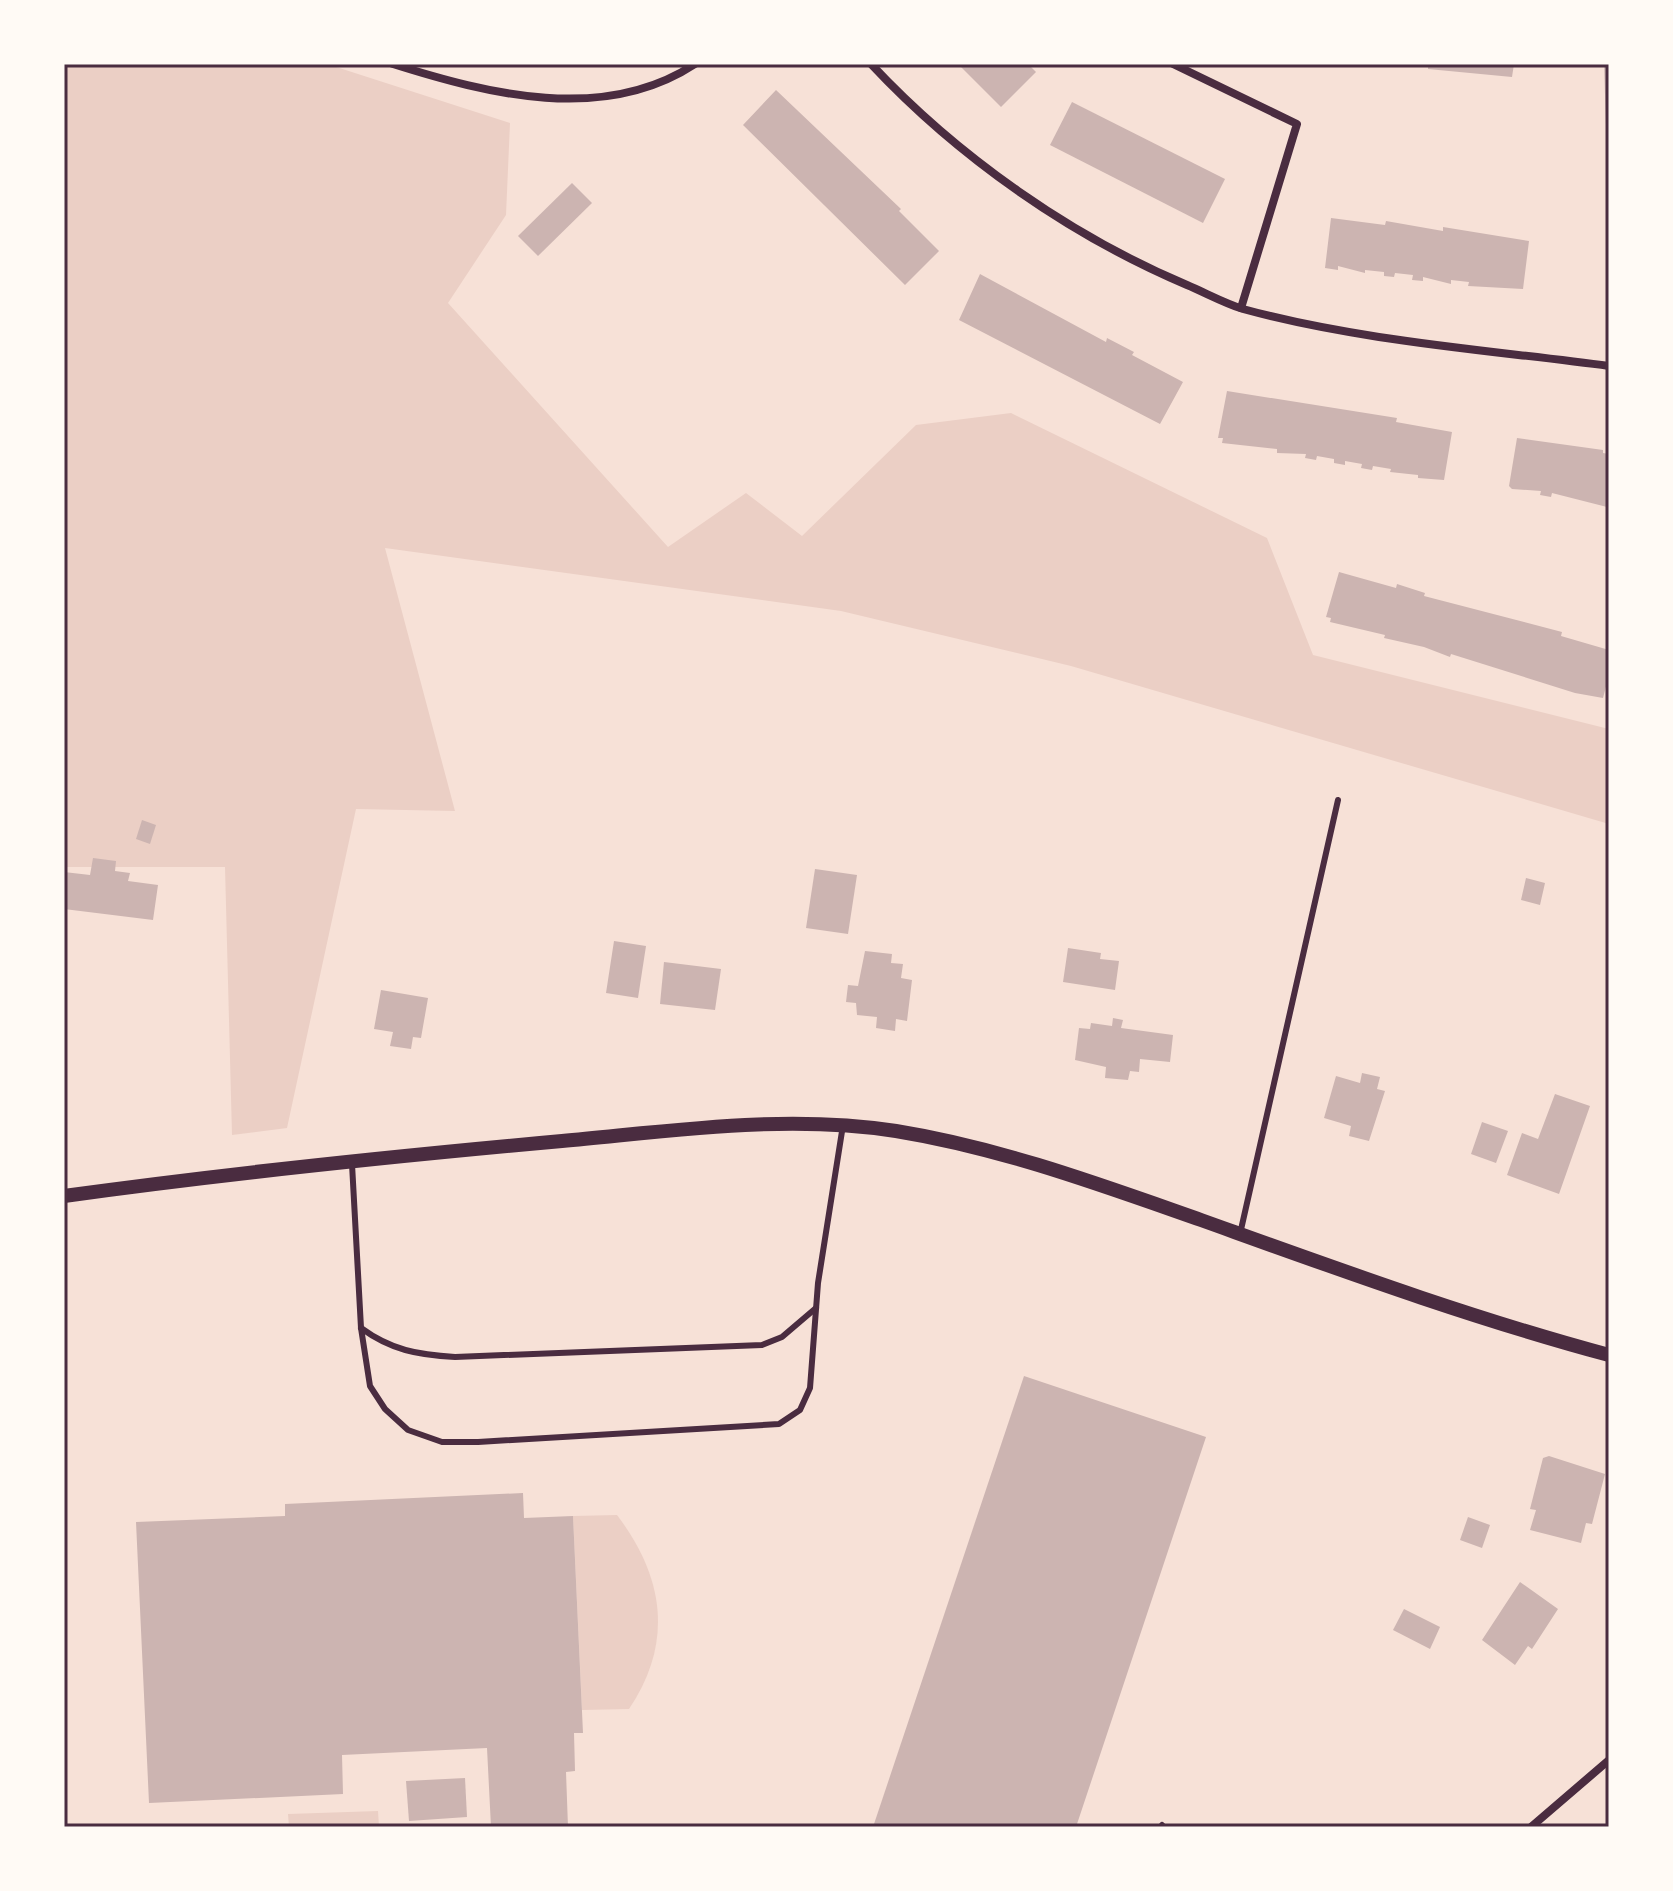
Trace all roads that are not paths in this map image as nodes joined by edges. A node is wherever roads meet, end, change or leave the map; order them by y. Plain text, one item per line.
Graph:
1 (393, 64) edge
2 (695, 64) edge
3 (871, 64) edge
4 (1173, 64) edge
5 (1241, 308) junction
6 (1609, 366) edge
7 (1338, 800) dead end
8 (843, 1125) junction
9 (352, 1160) junction
10 (64, 1196) edge
11 (1240, 1234) junction
12 (816, 1308) junction
13 (361, 1328) junction
14 (1609, 1355) edge
15 (1609, 1760) edge
16 (1531, 1827) edge

1 - 2 street
3 - 5 street
4 - 5 street
5 - 6 street
7 - 11 lane
8 - 9 street
8 - 11 street
8 - 12 lane
9 - 10 street
9 - 13 lane
11 - 14 street
12 - 13 lane
12 - 13 lane
15 - 16 street

